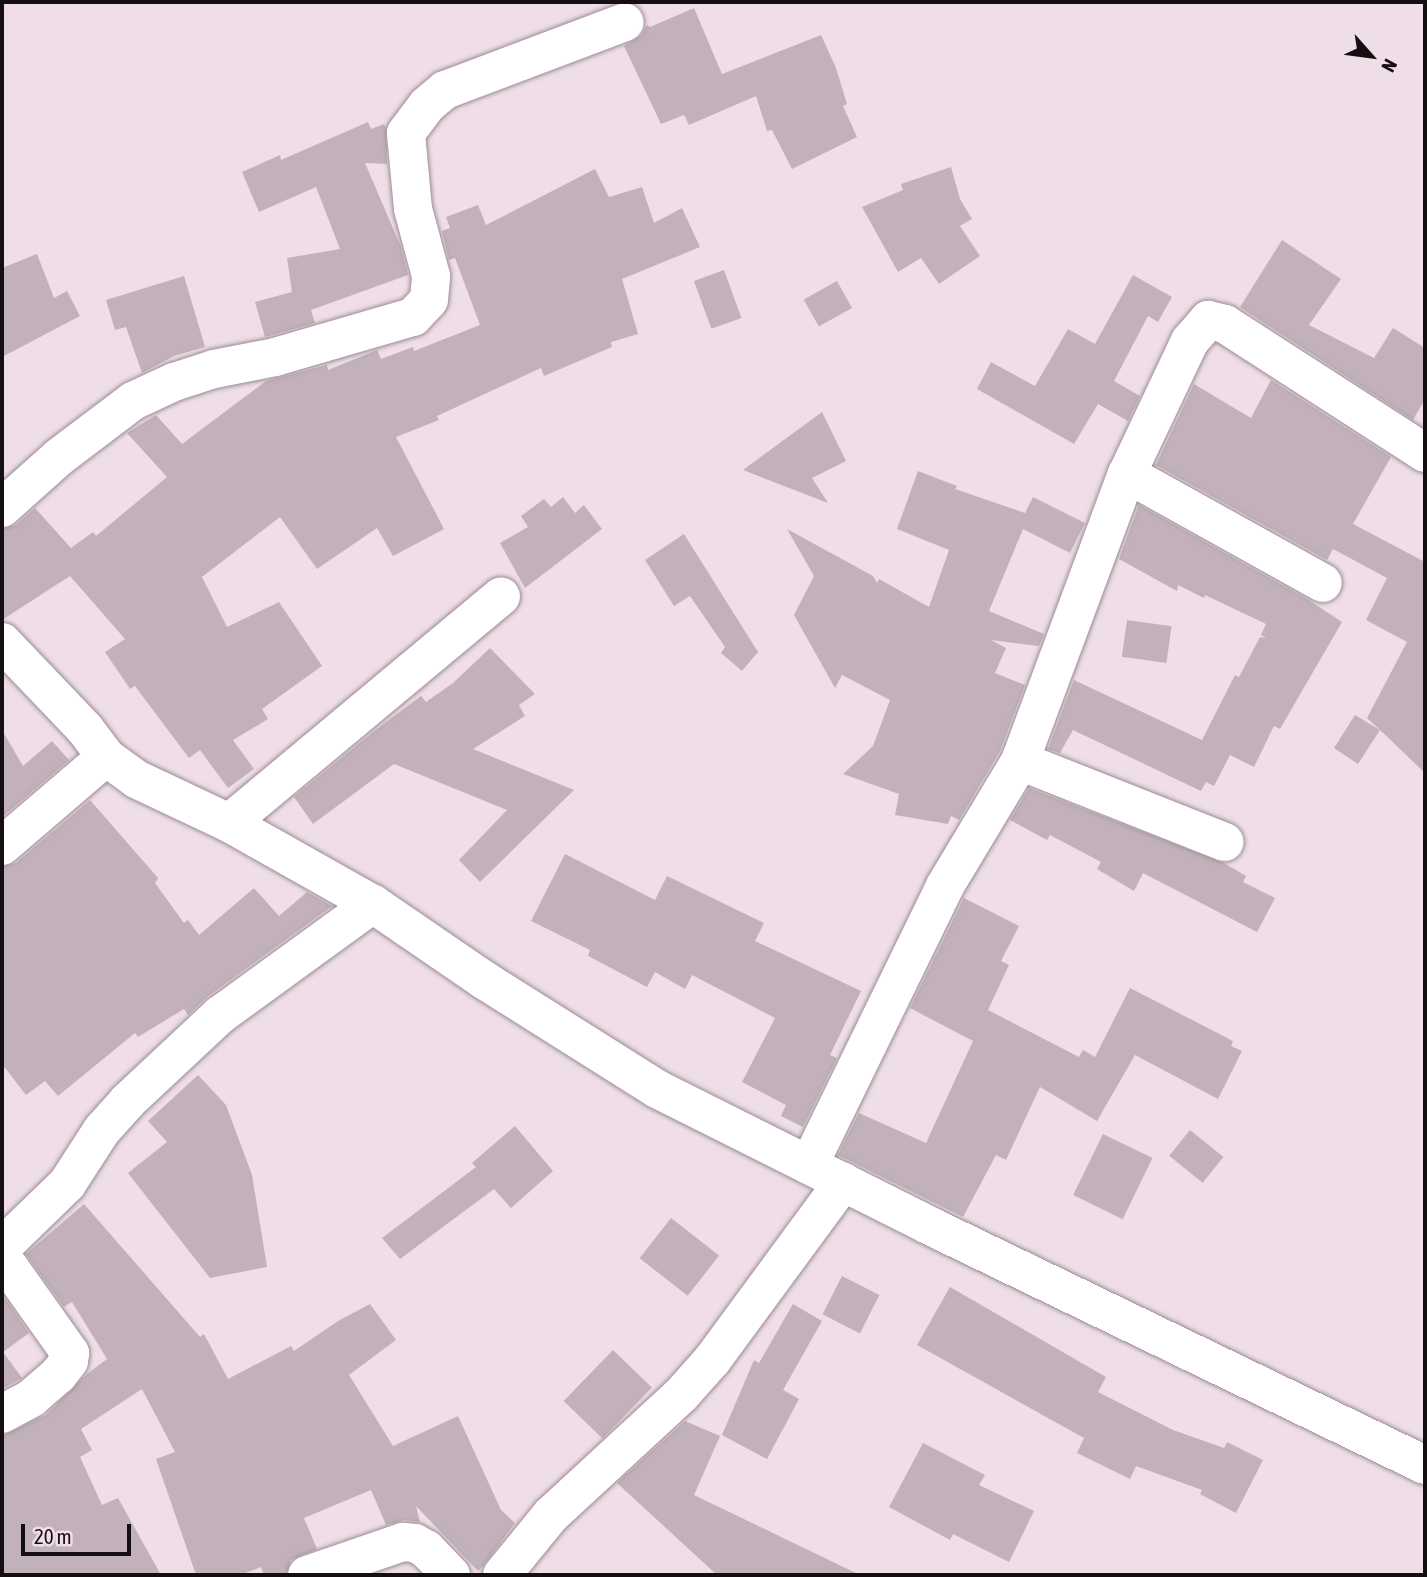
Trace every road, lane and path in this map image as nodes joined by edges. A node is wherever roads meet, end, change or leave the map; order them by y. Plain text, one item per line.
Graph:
1 (625, 22) dead end
2 (1425, 453) edge
3 (1128, 474) junction
4 (2, 508) edge
5 (1323, 583) dead end
6 (501, 596) dead end
7 (2, 642) edge
8 (106, 757) junction
9 (1020, 761) junction
10 (229, 823) junction
11 (1224, 842) dead end
12 (2, 846) edge
13 (373, 904) junction
14 (809, 1165) junction
15 (843, 1182) junction
16 (2, 1247) edge
17 (2, 1257) edge
18 (2, 1415) edge
19 (1425, 1465) edge
20 (307, 1575) edge
21 (451, 1575) edge
22 (502, 1575) edge

1 - 4 street
2 - 3 street
3 - 5 street
3 - 9 street
6 - 10 street
7 - 8 street
8 - 10 street
8 - 12 street
9 - 11 street
9 - 14 street
10 - 13 street
13 - 14 street
13 - 16 street
14 - 15 street
15 - 19 street
15 - 22 street
17 - 18 street
20 - 21 street

